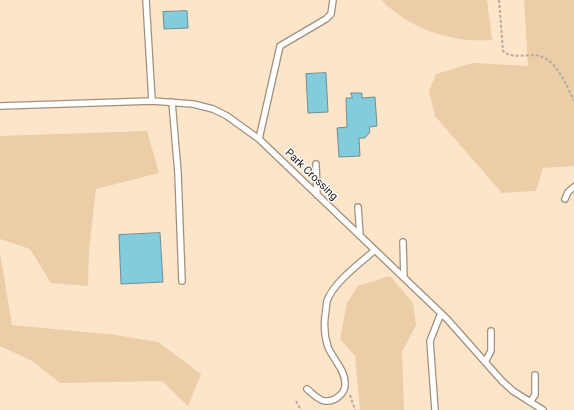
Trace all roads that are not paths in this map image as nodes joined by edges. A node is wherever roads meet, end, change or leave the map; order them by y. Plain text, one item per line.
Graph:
1 (146, 0) edge
2 (333, 0) edge
3 (152, 101) junction
4 (172, 102) junction
5 (0, 106) edge
6 (259, 139) junction
7 (316, 164) dead end
8 (574, 187) edge
9 (318, 195) junction
10 (565, 199) dead end
11 (358, 207) dead end
12 (360, 236) junction
13 (403, 242) dead end
14 (375, 250) junction
15 (404, 278) junction
16 (182, 281) dead end
17 (441, 313) junction
18 (491, 331) dead end
19 (485, 362) junction
20 (535, 375) dead end
21 (307, 389) dead end
22 (530, 402) junction
23 (435, 410) edge
24 (543, 410) edge

1 - 3 lane
2 - 6 lane
3 - 4 lane, Park Crossing
3 - 5 lane, Park Crossing
4 - 6 lane, Park Crossing
4 - 16 lane
6 - 9 lane, Park Crossing
7 - 9 lane
8 - 10 lane
9 - 12 lane, Park Crossing
11 - 12 lane
12 - 14 lane, Park Crossing
13 - 15 lane
14 - 15 lane, Park Crossing
14 - 21 lane
15 - 17 lane, Park Crossing
17 - 19 lane, Park Crossing
17 - 23 lane
18 - 19 lane
19 - 22 lane, Park Crossing
20 - 22 lane
22 - 24 lane, Park Crossing

